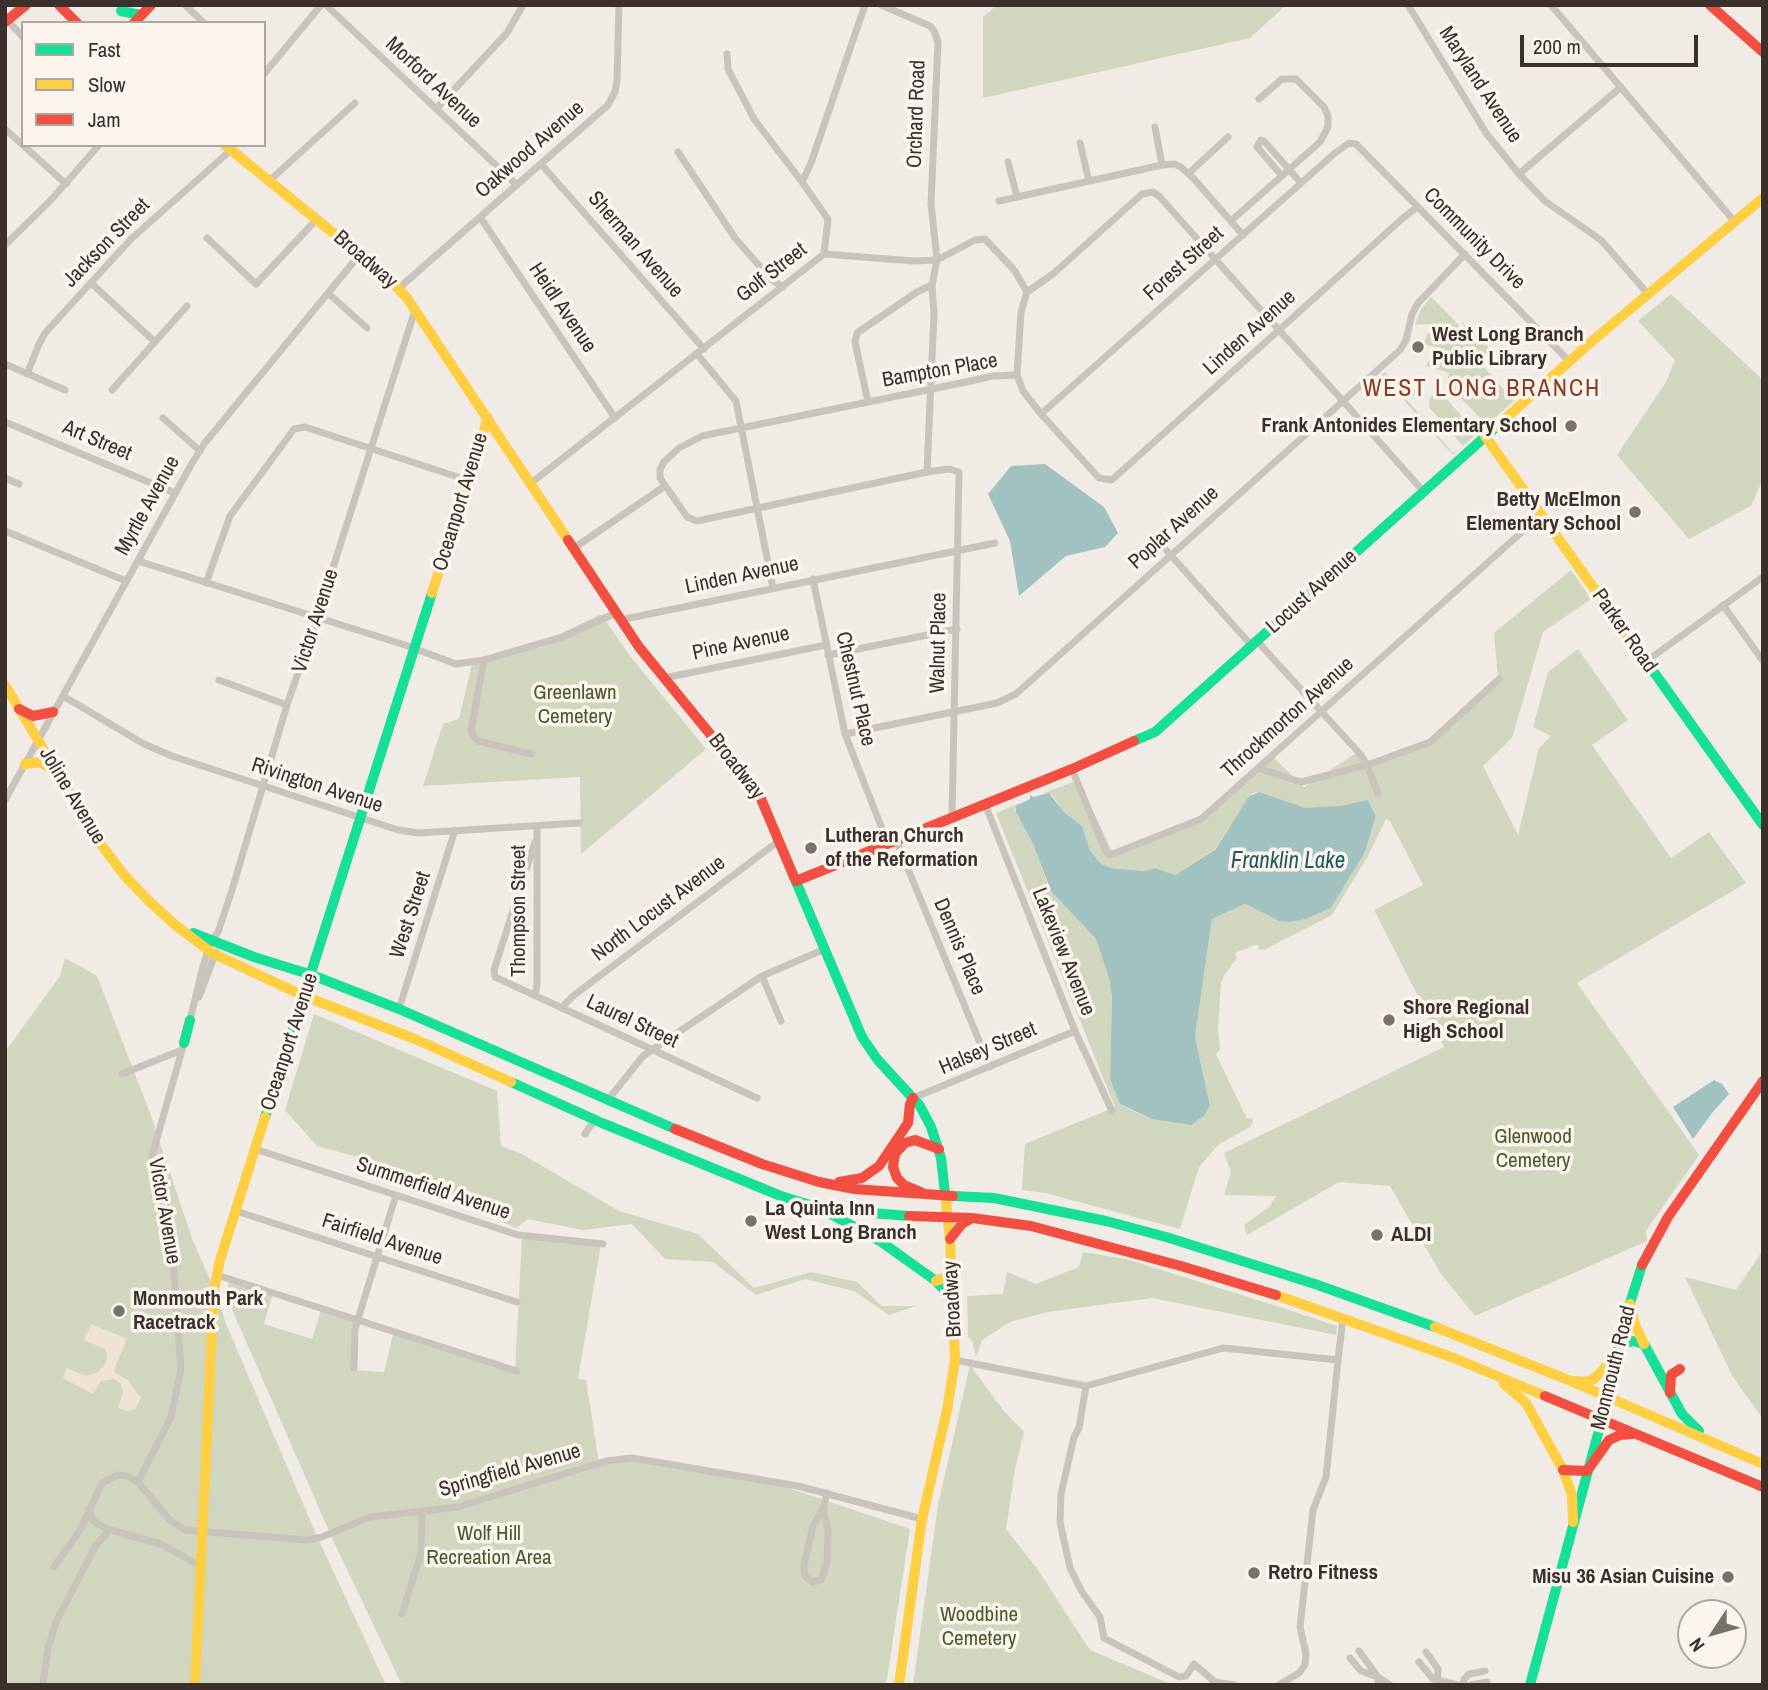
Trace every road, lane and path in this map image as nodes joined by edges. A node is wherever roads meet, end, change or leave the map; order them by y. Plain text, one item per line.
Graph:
1 (26, 5) edge
2 (59, 5) edge
3 (151, 5) edge
4 (185, 5) edge
5 (324, 5) edge
6 (523, 5) edge
7 (619, 5) edge
8 (865, 5) edge
9 (881, 5) edge
10 (1408, 5) edge
11 (1551, 5) edge
12 (1710, 5) edge
13 (121, 8) edge
14 (138, 19) edge
15 (6, 21) edge
16 (75, 21) edge
17 (202, 21) edge
18 (21, 35) edge
19 (1763, 52) edge
20 (727, 54) dead end
21 (266, 72) edge
22 (1621, 86) junction
23 (1259, 99) dead end
24 (355, 103) dead end
25 (436, 109) junction
26 (1155, 127) dead end
27 (6, 130) edge
28 (1228, 137) dead end
29 (1080, 143) dead end
30 (1351, 143) joint
31 (21, 144) edge
32 (25, 147) edge
33 (97, 147) edge
34 (228, 148) edge
35 (678, 152) dead end
36 (1008, 162) dead end
37 (541, 164) junction
38 (1161, 165) junction
39 (1290, 169) junction
40 (1189, 173) junction
41 (1519, 174) junction
42 (1282, 176) junction
43 (269, 181) junction
44 (1090, 181) junction
45 (802, 182) junction
46 (1301, 183) junction
47 (66, 184) junction
48 (517, 185) junction
49 (1017, 197) junction
50 (1763, 198) edge
51 (999, 201) dead end
52 (1417, 206) junction
53 (480, 217) junction
54 (317, 219) junction
55 (1232, 220) junction
56 (1735, 222) junction
57 (1243, 234) junction
58 (207, 238) dead end
59 (5, 245) edge
60 (360, 254) junction
61 (824, 254) junction
62 (1465, 254) junction
63 (1215, 259) junction
64 (937, 260) junction
65 (91, 283) junction
66 (932, 285) junction
67 (783, 287) junction
68 (399, 288) junction
69 (1027, 292) junction
70 (329, 294) junction
71 (1648, 294) junction
72 (187, 306) dead end
73 (415, 310) junction
74 (367, 328) dead end
75 (1279, 330) junction
76 (155, 342) junction
77 (700, 352) junction
78 (1570, 362) junction
79 (5, 364) edge
80 (27, 373) junction
81 (1017, 375) junction
82 (931, 389) junction
83 (65, 390) dead end
84 (112, 390) dead end
85 (1343, 401) junction
86 (868, 402) junction
87 (1041, 414) junction
88 (163, 418) dead end
89 (488, 418) junction
90 (615, 418) junction
91 (5, 422) edge
92 (741, 428) junction
93 (1485, 436) junction
94 (370, 449) junction
95 (200, 450) junction
96 (927, 472) junction
97 (5, 478) edge
98 (467, 480) junction
99 (19, 484) dead end
100 (531, 484) junction
101 (665, 486) junction
102 (1424, 492) junction
103 (175, 493) junction
104 (757, 509) junction
105 (1542, 514) junction
106 (5, 531) edge
107 (1152, 537) dead end
108 (995, 543) dead end
109 (574, 548) junction
110 (959, 549) junction
111 (1171, 555) junction
112 (138, 561) junction
113 (1763, 576) edge
114 (813, 579) junction
115 (126, 581) junction
116 (206, 583) junction
117 (773, 588) junction
118 (1723, 606) junction
119 (618, 616) junction
120 (317, 618) junction
121 (957, 629) junction
122 (1254, 643) junction
123 (826, 645) junction
124 (415, 649) junction
125 (828, 655) junction
126 (484, 660) junction
127 (1763, 661) edge
128 (1645, 662) junction
129 (664, 678) junction
130 (1499, 679) dead end
131 (219, 680) dead end
132 (5, 685) edge
133 (63, 696) junction
134 (287, 705) junction
135 (19, 709) junction
136 (955, 711) junction
137 (54, 712) junction
138 (1321, 712) junction
139 (845, 734) junction
140 (37, 739) junction
141 (532, 754) dead end
142 (25, 764) junction
143 (1367, 765) junction
144 (1258, 768) junction
145 (1072, 769) junction
146 (56, 772) junction
147 (264, 787) junction
148 (1378, 794) dead end
149 (5, 800) edge
150 (985, 804) junction
151 (952, 817) junction
152 (362, 818) junction
153 (579, 823) dead end
154 (1763, 825) edge
155 (537, 826) junction
156 (455, 830) junction
157 (780, 840) junction
158 (536, 842) junction
159 (892, 842) junction
160 (796, 881) junction
161 (214, 944) junction
162 (825, 949) junction
163 (312, 975) junction
164 (762, 976) junction
165 (535, 995) junction
166 (304, 996) junction
167 (561, 1008) junction
168 (399, 1009) junction
169 (190, 1020) joint
170 (781, 1021) dead end
171 (1075, 1031) junction
172 (183, 1046) junction
173 (652, 1050) junction
174 (990, 1068) junction
175 (122, 1074) dead end
176 (1763, 1081) edge
177 (757, 1098) dead end
178 (913, 1098) junction
179 (607, 1101) junction
180 (1112, 1111) dead end
181 (595, 1119) junction
182 (585, 1134) dead end
183 (255, 1149) junction
184 (939, 1149) junction
185 (827, 1183) junction
186 (945, 1194) junction
187 (396, 1195) junction
188 (928, 1195) junction
189 (823, 1209) junction
190 (236, 1211) junction
191 (947, 1217) junction
192 (972, 1218) junction
193 (950, 1239) junction
194 (603, 1244) dead end
195 (377, 1257) junction
196 (217, 1275) junction
197 (951, 1275) junction
198 (936, 1281) junction
199 (517, 1302) dead end
200 (1630, 1304) junction
201 (954, 1308) junction
202 (1343, 1318) junction
203 (358, 1320) junction
204 (1644, 1344) junction
205 (1617, 1350) junction
206 (955, 1360) junction
207 (1338, 1360) junction
208 (355, 1368) dead end
209 (1680, 1368) dead end
210 (517, 1371) dead end
211 (1493, 1375) junction
212 (1566, 1379) junction
213 (1086, 1386) junction
214 (1670, 1394) junction
215 (1607, 1396) junction
216 (1602, 1419) junction
217 (1637, 1435) junction
218 (1707, 1438) junction
219 (1763, 1464) edge
220 (1563, 1470) junction
221 (1587, 1471) junction
222 (138, 1482) junction
223 (1763, 1487) edge
224 (827, 1493) junction
225 (89, 1508) junction
226 (822, 1508) junction
227 (422, 1512) junction
228 (922, 1519) junction
229 (1573, 1522) junction
230 (110, 1530) junction
231 (202, 1533) junction
232 (200, 1566) junction
233 (54, 1567) dead end
234 (402, 1614) dead end
235 (1359, 1651) dead end
236 (1426, 1651) dead end
237 (1350, 1658) dead end
238 (1419, 1662) dead end
239 (1485, 1671) dead end
240 (1378, 1681) edge
241 (1487, 1682) dead end
242 (1437, 1683) edge
243 (43, 1685) edge
244 (195, 1685) edge
245 (899, 1685) edge
246 (1234, 1685) edge
247 (1279, 1685) edge
248 (1390, 1685) edge
249 (1458, 1685) edge
250 (1463, 1685) edge
251 (1471, 1685) edge
252 (1530, 1685) edge

1 - 15 main road
2 - 16 main road
3 - 14 main road
4 - 17 street
5 - 21 street
5 - 25 street, Morford Avenue
6 - 25 street
7 - 37 street, Oakwood Avenue
8 - 45 street
9 - 64 street, Orchard Road
10 - 41 street, Maryland Avenue
11 - 22 street
12 - 19 main road
13 - 14 main road
15 - 18 street
20 - 45 street, Golf Street
22 - 41 street
22 - 56 street
23 - 39 street
24 - 43 street
25 - 48 street, Morford Avenue
26 - 38 street
27 - 31 street
28 - 40 street
29 - 44 street
30 - 46 street, Forest Street
30 - 52 street, Community Drive
32 - 47 street
33 - 47 street
34 - 43 main road, Broadway
34 - 65 street, Jackson Street
35 - 67 street
36 - 49 street
37 - 48 street, Oakwood Avenue
37 - 77 street, Sherman Avenue
38 - 40 street
38 - 44 street
39 - 42 street
39 - 42 street
39 - 46 street
40 - 55 street
41 - 71 street, Maryland Avenue
42 - 55 street
43 - 54 main road, Broadway
44 - 49 street
45 - 61 street, Golf Street
46 - 57 street, Forest Street
47 - 59 street
48 - 53 street, Oakwood Avenue
49 - 51 street
50 - 56 main road, Locust Avenue
52 - 62 street, Community Drive
52 - 75 street, Linden Avenue
53 - 68 street, Oakwood Avenue
53 - 90 street, Heidl Avenue
54 - 58 street
54 - 60 main road, Broadway
55 - 57 street
56 - 71 main road, Locust Avenue
57 - 63 street, Forest Street
60 - 68 main road, Broadway
60 - 70 street, Myrtle Avenue
61 - 64 street
61 - 67 street, Golf Street
62 - 78 street, Community Drive
62 - 85 street, Poplar Avenue
63 - 69 street
63 - 75 street
63 - 87 street, Forest Street
64 - 66 street, Orchard Road
64 - 69 street
65 - 76 street
65 - 80 street, Jackson Street
66 - 82 street, Orchard Road
66 - 86 street
67 - 77 street, Golf Street
68 - 73 main road, Broadway
69 - 81 street, Bampton Place
70 - 74 street
70 - 95 street, Myrtle Avenue
71 - 78 main road, Locust Avenue
72 - 76 street
73 - 89 main road, Broadway
73 - 94 street, Victor Avenue
75 - 85 street
75 - 87 street, Linden Avenue
76 - 84 street
77 - 90 street, Golf Street
77 - 92 street, Sherman Avenue
78 - 93 main road, Locust Avenue
79 - 80 street
80 - 83 street
81 - 82 street, Bampton Place
81 - 87 street
82 - 86 street, Bampton Place
82 - 96 street, Orchard Road
85 - 102 street
85 - 111 street, Poplar Avenue
86 - 92 street, Bampton Place
88 - 95 street
89 - 98 main road, Oceanport Avenue
89 - 100 main road, Broadway
90 - 100 street, Golf Street
91 - 103 street, Art Street
92 - 101 street, Bampton Place
92 - 104 street, Sherman Avenue
93 - 102 main road, Locust Avenue
93 - 105 main road, Parker Road
94 - 98 street
94 - 116 street
94 - 120 street, Victor Avenue
95 - 103 street, Myrtle Avenue
96 - 104 street
96 - 110 street, Walnut Place
97 - 99 street
98 - 124 main road, Oceanport Avenue
100 - 109 main road, Broadway
101 - 104 street
101 - 109 street
102 - 122 main road, Locust Avenue
103 - 112 street, Myrtle Avenue
104 - 117 street, Sherman Avenue
105 - 128 main road, Parker Road
105 - 138 street, Throckmorton Avenue
106 - 115 street
107 - 111 street
108 - 110 street, Linden Avenue
109 - 119 main road, Broadway
110 - 114 street, Linden Avenue
110 - 121 street, Walnut Place
111 - 122 street
111 - 136 street, Poplar Avenue
112 - 115 street, Myrtle Avenue
112 - 116 street, Linden Avenue
113 - 118 street
114 - 117 street, Linden Avenue
114 - 123 street, Chestnut Place
115 - 133 street, Myrtle Avenue
116 - 120 street, Linden Avenue
117 - 119 street, Linden Avenue
118 - 127 street
118 - 128 street
119 - 126 street, Linden Avenue
119 - 129 main road, Broadway
120 - 124 street, Linden Avenue
120 - 134 street, Victor Avenue
121 - 125 street
121 - 136 street, Walnut Place
122 - 138 street
122 - 145 main road, Locust Avenue
123 - 125 street, Chestnut Place
123 - 129 street, Pine Avenue
124 - 126 street, Linden Avenue
124 - 152 main road, Oceanport Avenue
125 - 139 street, Chestnut Place
126 - 141 street
128 - 154 main road, Parker Road
129 - 157 main road, Broadway
130 - 143 street
131 - 134 street
132 - 135 main road, Joline Avenue
133 - 137 street, Myrtle Avenue
133 - 147 street, Rivington Avenue
134 - 147 street, Victor Avenue
135 - 137 main road
135 - 140 main road, Joline Avenue
136 - 139 street, Poplar Avenue
136 - 151 street, Walnut Place
137 - 140 street, Myrtle Avenue
138 - 143 street
138 - 144 street, Throckmorton Avenue
139 - 159 street, Chestnut Place
140 - 142 street, Myrtle Avenue
140 - 146 main road, Joline Avenue
142 - 146 main road
142 - 149 street, Myrtle Avenue
143 - 144 street
143 - 148 street
144 - 145 street, Throckmorton Avenue
145 - 150 main road, Locust Avenue
146 - 161 main road, Joline Avenue
147 - 152 street, Rivington Avenue
147 - 161 street, Victor Avenue
150 - 151 main road, Locust Avenue
150 - 171 street, Lakeview Avenue
151 - 159 main road, Locust Avenue
152 - 156 street, Rivington Avenue
152 - 163 main road, Oceanport Avenue
153 - 155 street, Rivington Avenue
155 - 156 street, Rivington Avenue
155 - 158 street, Thompson Street
156 - 168 street, West Street
157 - 160 main road, Broadway
157 - 167 street, North Locust Avenue
158 - 165 street, Thompson Street
158 - 165 street, Laurel Street
159 - 160 main road, Locust Avenue
159 - 174 street, Dennis Place
160 - 162 main road, Broadway
161 - 163 main road
161 - 166 main road
161 - 169 street, Victor Avenue
162 - 164 street
162 - 178 main road, Broadway
163 - 166 main road, Oceanport Avenue
163 - 168 main road
164 - 170 street
164 - 173 street
165 - 167 street, Laurel Street
166 - 181 main road
166 - 183 main road, Oceanport Avenue
167 - 173 street, Laurel Street
168 - 179 main road
169 - 172 main road, Victor Avenue
171 - 174 street, Halsey Street
171 - 180 street, Lakeview Avenue
172 - 175 street
172 - 222 street, Victor Avenue
173 - 177 street, Laurel Street
173 - 179 street
174 - 178 street, Halsey Street
176 - 200 main road, Monmouth Road
178 - 184 main road, Broadway
178 - 185 main road
179 - 185 main road
181 - 182 street
181 - 189 main road
183 - 187 street, Summerfield Avenue
183 - 190 main road, Oceanport Avenue
184 - 186 main road, Broadway
184 - 188 main road
185 - 188 main road
186 - 188 main road
186 - 191 main road, Broadway
186 - 212 main road
187 - 194 street, Summerfield Avenue
187 - 195 street
189 - 191 main road
189 - 198 main road
190 - 195 street, Fairfield Avenue
190 - 196 main road, Oceanport Avenue
191 - 192 main road
191 - 193 main road, Broadway
192 - 193 main road
192 - 202 main road
193 - 197 main road, Broadway
195 - 199 street, Fairfield Avenue
195 - 203 street
196 - 203 street
196 - 231 main road, Oceanport Avenue
197 - 198 main road
197 - 201 main road, Broadway
198 - 201 main road
200 - 204 main road
200 - 205 main road, Monmouth Road
201 - 206 main road, Broadway
202 - 207 street
202 - 211 main road
203 - 208 street
203 - 210 street
204 - 205 main road
204 - 214 main road
205 - 212 main road
205 - 215 main road, Monmouth Road
206 - 213 street
206 - 228 main road, Broadway
207 - 213 street
207 - 247 street
209 - 214 main road
211 - 216 main road
211 - 220 main road
212 - 215 main road
213 - 246 street
214 - 218 main road
215 - 216 main road, Monmouth Road
215 - 218 main road
216 - 217 main road
216 - 221 main road, Monmouth Road
217 - 221 main road
217 - 223 main road
218 - 219 main road
220 - 221 main road
220 - 229 main road
221 - 229 main road, Monmouth Road
222 - 225 street
222 - 231 street, Springfield Avenue
224 - 226 street
224 - 227 street, Springfield Avenue
224 - 228 street, Springfield Avenue
225 - 230 street
225 - 233 street
226 - 226 street
227 - 231 street, Springfield Avenue
227 - 234 street
228 - 245 main road, Broadway
229 - 252 main road, Monmouth Road
230 - 232 street
230 - 243 street
231 - 232 main road, Oceanport Avenue
232 - 244 main road, Oceanport Avenue
235 - 240 street
236 - 242 street
237 - 240 street
238 - 242 street
239 - 250 street
240 - 248 street
241 - 251 street
242 - 249 street

